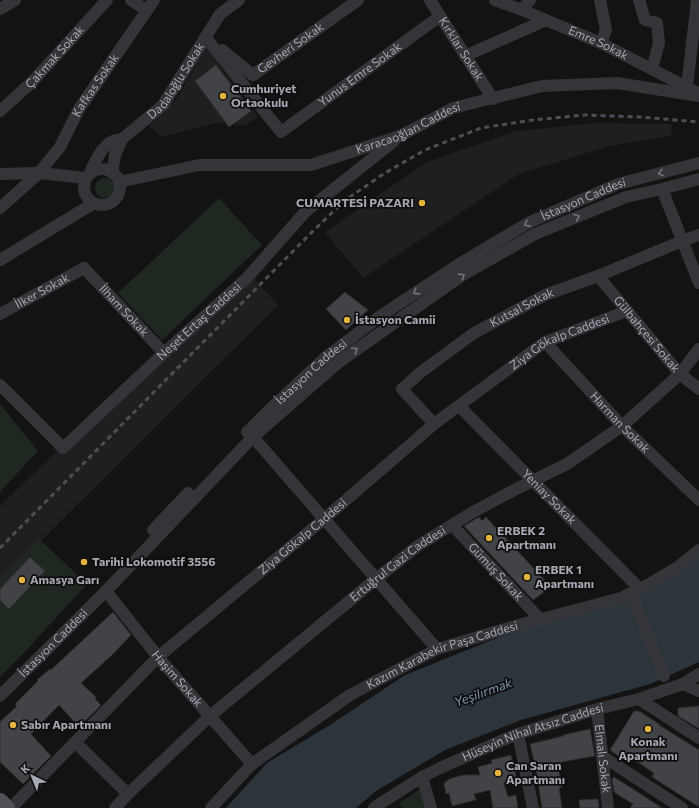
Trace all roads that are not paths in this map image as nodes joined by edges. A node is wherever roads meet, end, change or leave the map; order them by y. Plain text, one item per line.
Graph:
1 (15, 0) edge
2 (107, 0) edge
3 (131, 0) edge
4 (154, 0) edge
5 (230, 0) edge
6 (239, 0) edge
7 (358, 0) edge
8 (430, 0) edge
9 (494, 0) edge
10 (530, 0) edge
11 (600, 0) edge
12 (639, 0) edge
13 (697, 0) edge
14 (0, 9) edge
15 (146, 10) junction
16 (522, 10) junction
17 (220, 14) junction
18 (440, 16) junction
19 (546, 20) junction
20 (206, 38) junction
21 (601, 43) junction
22 (465, 56) junction
23 (652, 69) junction
24 (687, 87) junction
25 (699, 95) edge
26 (493, 99) junction
27 (0, 110) edge
28 (400, 136) junction
29 (122, 139) junction
30 (699, 163) edge
31 (39, 173) junction
32 (0, 174) edge
33 (88, 176) junction
34 (116, 178) junction
35 (699, 180) edge
36 (662, 189) junction
37 (94, 203) junction
38 (0, 208) edge
39 (699, 235) edge
40 (682, 241) junction
41 (0, 260) edge
42 (84, 268) joint
43 (598, 276) junction
44 (699, 283) edge
45 (627, 311) junction
46 (0, 314) edge
47 (545, 342) junction
48 (699, 348) edge
49 (164, 353) junction
50 (680, 374) junction
51 (0, 385) edge
52 (699, 389) edge
53 (459, 406) junction
54 (434, 424) junction
55 (622, 426) junction
56 (253, 437) junction
57 (533, 481) junction
58 (699, 500) edge
59 (324, 519) junction
60 (452, 525) junction
61 (699, 550) edge
62 (376, 579) junction
63 (106, 591) junction
64 (635, 591) junction
65 (540, 619) junction
66 (437, 649) junction
67 (158, 657) junction
68 (699, 674) edge
69 (664, 676) dead end
70 (683, 684) junction
71 (699, 691) edge
72 (0, 696) edge
73 (639, 699) junction
74 (597, 709) junction
75 (210, 716) junction
76 (518, 734) junction
77 (699, 738) edge
78 (75, 742) junction
79 (602, 756) junction
80 (252, 764) junction
81 (422, 778) junction
82 (128, 794) junction
83 (0, 801) edge
84 (7, 808) edge
85 (11, 808) edge
86 (115, 808) edge
87 (211, 808) edge
88 (374, 808) edge
89 (431, 808) edge
90 (533, 808) edge
91 (608, 808) edge
92 (682, 808) edge

1 - 14 street
2 - 27 street, Çakmak Sokak
3 - 15 street
4 - 15 street, Kafkas Sokak
5 - 17 street, Dadaloğlu Sokak
6 - 17 street, Dadaloğlu Sokak
7 - 20 street, Gevheri Sokak
8 - 18 street, Kırklar Sokak
9 - 16 street, Emre Sokak
10 - 16 street
11 - 21 street
12 - 23 street
13 - 24 street
15 - 31 street, Kafkas Sokak
16 - 19 street, Emre Sokak
17 - 20 street, Dadaloğlu Sokak
18 - 20 street, Yunus Emre Sokak
18 - 22 street, Kırklar Sokak
19 - 21 street, Emre Sokak
19 - 22 street
20 - 29 street, Dadaloğlu Sokak
21 - 23 street, Emre Sokak
22 - 26 street, Kırklar Sokak
23 - 24 street, Emre Sokak
24 - 25 street, Emre Sokak
25 - 26 street, Karacaoğlan Caddesi
26 - 28 street, Karacaoğlan Caddesi
28 - 34 street, Karacaoğlan Caddesi
28 - 49 street, Neşet Ertaş Caddesi
29 - 33 street, Dadaloğlu Sokak
29 - 34 street, Dadaloğlu Sokak
30 -> 63 street, İstasyon Caddesi
31 - 32 street
31 - 33 street
31 - 38 street, Kafkas Sokak
33 - 34 street
33 - 37 street
34 - 37 street
35 - 36 street, İstasyon Caddesi
36 - 40 street
56 -> 36 street, İstasyon Caddesi
37 - 41 street
39 - 40 street, Kutsal Sokak
40 - 43 street, Kutsal Sokak
40 - 44 street
42 - 46 street, İlker Sokak
42 - 49 street, İlham Sokak
43 - 45 street, Gülbahçesi Sokak
43 - 54 street, Kutsal Sokak
45 - 47 street, Ziya Gökalp Caddesi
45 - 50 street, Gülbahçesi Sokak
47 - 53 street, Ziya Gökalp Caddesi
47 - 55 street, Harman Sokak
48 - 50 street, Ertuğrul Gazi Caddesi
49 - 51 street, Neşet Ertaş Caddesi
50 - 52 street, Gülbahçesi Sokak
50 - 55 street, Ertuğrul Gazi Caddesi
53 - 54 street, Ziya Gökalp Caddesi
53 - 57 street, Yeniay Sokak
54 - 59 street, Ziya Gökalp Caddesi
55 - 57 street, Ertuğrul Gazi Caddesi
55 - 58 street, Harman Sokak
56 - 59 street
56 - 63 street, İstasyon Caddesi
57 - 60 street, Ertuğrul Gazi Caddesi
57 - 64 street, Yeniay Sokak
59 - 62 street
59 - 67 street, Ziya Gökalp Caddesi
60 - 62 street, Ertuğrul Gazi Caddesi
60 - 65 street, Gümüş Sokak
61 - 64 street, Kazım Karabekir Paşa Caddesi
62 - 66 street
62 - 75 street, Ertuğrul Gazi Caddesi
63 - 67 street, Haşim Sokak
63 - 72 street, İstasyon Caddesi
64 - 65 street, Kazım Karabekir Paşa Caddesi
64 - 69 street
65 - 66 street, Kazım Karabekir Paşa Caddesi
66 - 80 street, Kazım Karabekir Paşa Caddesi
67 - 75 street, Haşim Sokak
67 - 78 street, Ziya Gökalp Caddesi
68 - 70 street, Hüseyin Nihal Atsız Caddesi
70 - 71 street
70 - 73 street, Hüseyin Nihal Atsız Caddesi
73 - 74 street, Hüseyin Nihal Atsız Caddesi
73 - 77 street
74 - 76 street, Hüseyin Nihal Atsız Caddesi
74 - 79 street, Elmalı Sokak
75 - 80 street, Haşim Sokak
75 - 82 street, Ertuğrul Gazi Caddesi
76 - 81 street, Hüseyin Nihal Atsız Caddesi
76 - 90 street
78 - 82 street
78 - 85 street, Ziya Gökalp Caddesi
79 - 91 street, Elmalı Sokak
79 - 92 street
80 - 87 street, Kazım Karabekir Paşa Caddesi
81 - 88 street, Hüseyin Nihal Atsız Caddesi
81 - 89 street
82 - 86 street, Ertuğrul Gazi Caddesi
83 - 84 main road

